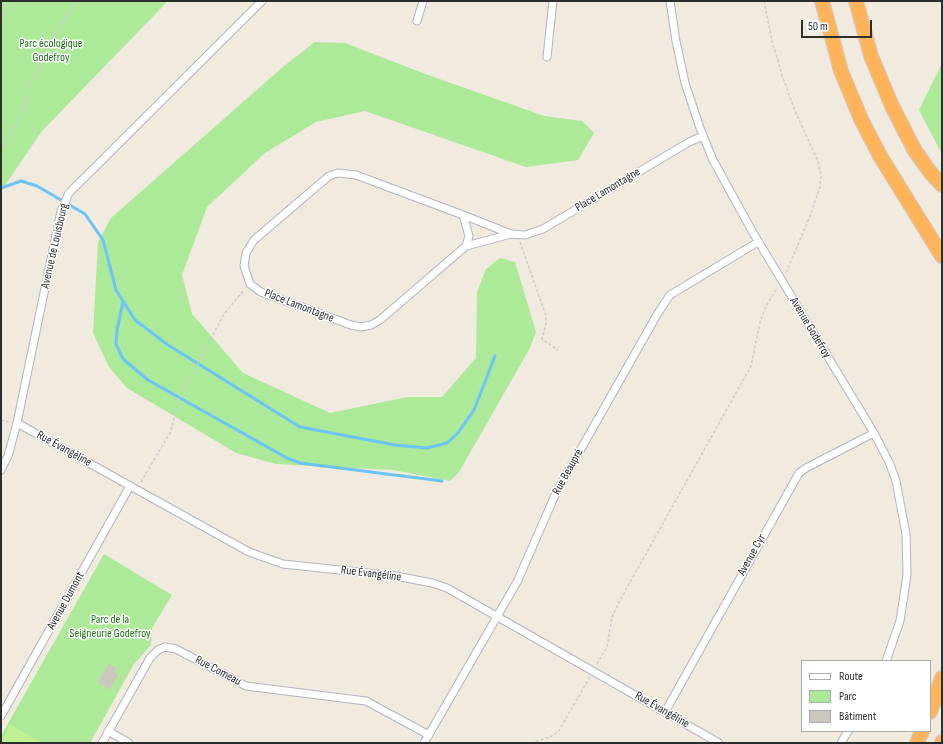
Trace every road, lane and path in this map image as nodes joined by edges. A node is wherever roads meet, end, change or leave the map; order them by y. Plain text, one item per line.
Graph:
1 (11, 1) edge
2 (78, 1) edge
3 (262, 1) edge
4 (423, 1) edge
5 (553, 1) edge
6 (670, 1) edge
7 (764, 1) edge
8 (822, 1) edge
9 (856, 1) edge
10 (1, 20) edge
11 (417, 21) dead end
12 (547, 57) dead end
13 (703, 136) junction
14 (1, 151) edge
15 (942, 185) edge
16 (463, 215) junction
17 (511, 234) junction
18 (758, 242) junction
19 (466, 246) junction
20 (520, 246) dead end
21 (942, 256) edge
22 (786, 272) dead end
23 (250, 284) junction
24 (777, 287) dead end
25 (558, 350) dead end
26 (17, 423) junction
27 (874, 433) junction
28 (1, 470) edge
29 (134, 488) junction
30 (497, 617) junction
31 (886, 660) edge
32 (598, 662) dead end
33 (942, 678) edge
34 (588, 681) dead end
35 (942, 687) edge
36 (931, 710) edge
37 (931, 711) edge
38 (665, 712) junction
39 (1, 716) edge
40 (108, 731) junction
41 (847, 732) edge
42 (922, 732) edge
43 (429, 735) junction
44 (102, 743) edge
45 (129, 743) edge
46 (424, 743) edge
47 (531, 743) edge
48 (719, 743) edge
49 (841, 743) edge
50 (917, 743) edge

1 - 10 path
2 - 14 path
3 - 26 street, Avenue de Louisbourg
4 - 11 street
5 - 12 street
6 - 13 street, Avenue Godefroy
7 - 22 path
8 - 21 highway
9 - 15 highway
13 - 17 street, Place Lamontagne
13 - 18 street, Avenue Godefroy
16 - 17 street, Place Lamontagne
16 - 19 street
16 - 23 street, Place Lamontagne
17 - 19 street, Place Lamontagne
18 - 27 street, Avenue Godefroy
18 - 30 street, Rue Beaupré
19 - 23 street, Place Lamontagne
20 - 25 path
23 - 29 path
24 - 32 path
26 - 28 street, Avenue de Louisbourg
26 - 29 street, Rue Évangéline
27 - 31 street, Avenue Godefroy
27 - 38 street, Avenue Cyr
29 - 30 street, Rue Évangéline
29 - 39 street, Avenue Dumont
30 - 38 street, Rue Évangéline
30 - 43 street, Rue Beaupré
33 - 36 highway
34 - 47 path
35 - 37 highway
38 - 48 street, Rue Évangéline
40 - 43 street, Rue Comeau
40 - 44 street, Rue Comeau
40 - 45 street
41 - 49 street
42 - 50 highway
43 - 46 street, Rue Beaupré

